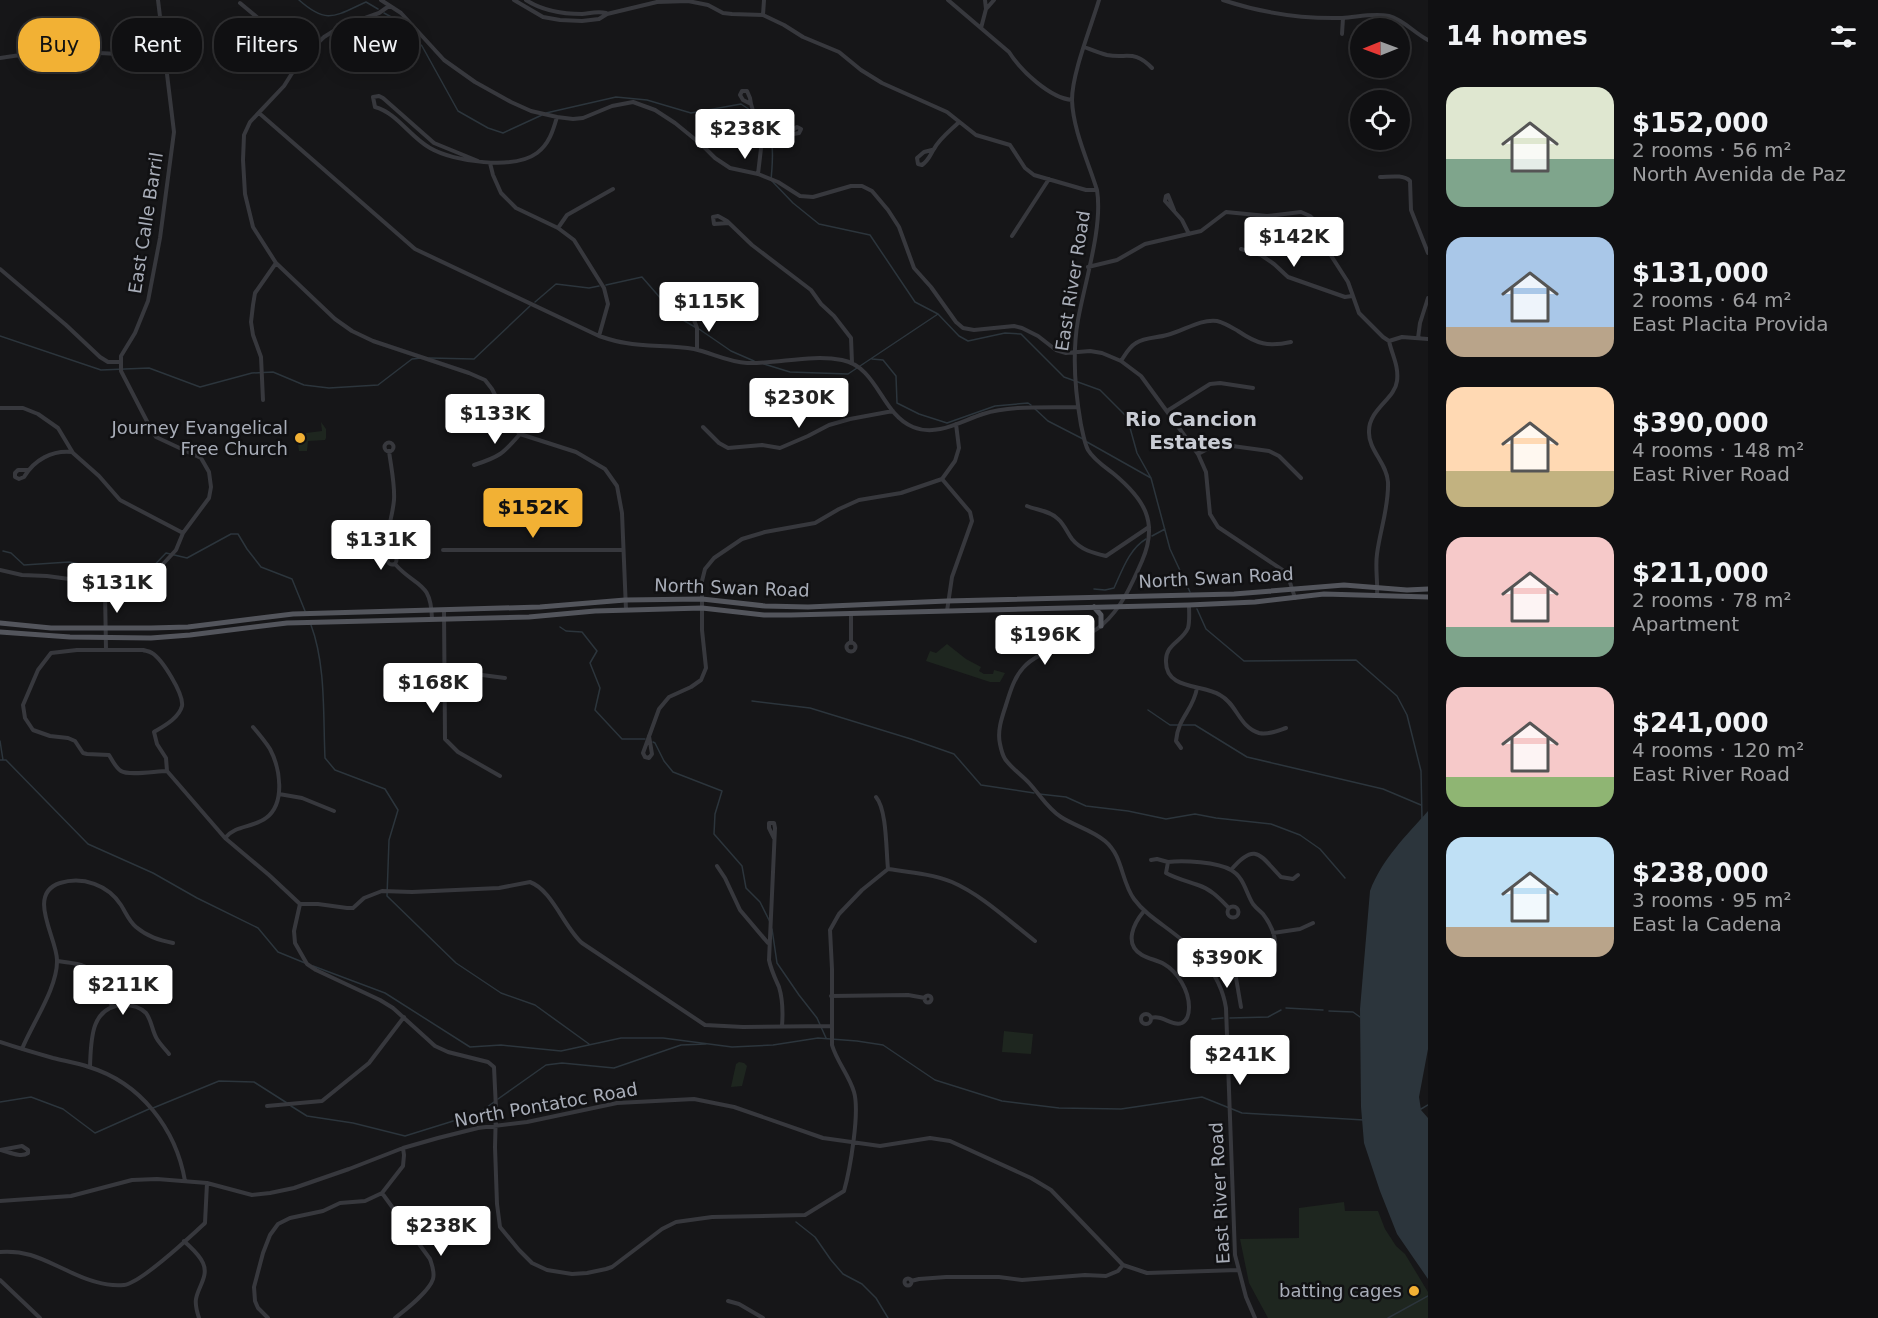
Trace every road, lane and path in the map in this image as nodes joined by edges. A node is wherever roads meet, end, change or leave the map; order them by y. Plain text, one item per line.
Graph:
1 (158, 0) edge
2 (381, 0) edge
3 (514, 0) edge
4 (526, 0) edge
5 (764, 0) edge
6 (948, 0) edge
7 (985, 0) edge
8 (993, 0) edge
9 (1099, 0) edge
10 (1223, 0) edge
11 (240, 3) dead end
12 (388, 6) junction
13 (986, 9) junction
14 (607, 14) junction
15 (763, 15) junction
16 (160, 18) edge
17 (258, 18) edge
18 (1343, 18) junction
19 (981, 28) junction
20 (1342, 34) dead end
21 (1428, 40) edge
22 (319, 42) edge
23 (1084, 47) junction
24 (112, 55) edge
25 (0, 58) edge
26 (1152, 68) dead end
27 (167, 72) edge
28 (293, 72) edge
29 (1072, 100) junction
30 (750, 104) dead end
31 (260, 113) junction
32 (556, 117) junction
33 (959, 122) junction
34 (785, 135) dead end
35 (762, 140) junction
36 (932, 150) dead end
37 (478, 161) junction
38 (490, 163) junction
39 (758, 174) junction
40 (1380, 177) dead end
41 (1049, 179) junction
42 (612, 189) dead end
43 (1097, 190) junction
44 (1174, 210) dead end
45 (729, 223) dead end
46 (558, 228) junction
47 (1189, 234) junction
48 (1012, 236) dead end
49 (1241, 249) dead end
50 (1428, 253) edge
51 (276, 263) junction
52 (1088, 267) junction
53 (0, 269) edge
54 (1352, 296) junction
55 (1428, 298) edge
56 (694, 320) dead end
57 (599, 336) junction
58 (1418, 338) junction
59 (1428, 339) edge
60 (1389, 341) junction
61 (1291, 342) dead end
62 (697, 350) junction
63 (1075, 352) junction
64 (1121, 361) junction
65 (120, 362) junction
66 (852, 363) junction
67 (1253, 388) dead end
68 (263, 400) dead end
69 (1078, 407) junction
70 (0, 408) edge
71 (893, 411) junction
72 (1167, 411) junction
73 (956, 424) junction
74 (703, 427) dead end
75 (520, 434) junction
76 (389, 451) dead end
77 (73, 453) junction
78 (1198, 454) junction
79 (474, 465) dead end
80 (28, 470) dead end
81 (1301, 478) dead end
82 (942, 479) junction
83 (1027, 506) dead end
84 (1150, 527) junction
85 (183, 533) junction
86 (443, 550) dead end
87 (623, 550) junction
88 (0, 570) edge
89 (1378, 587) junction
90 (1428, 589) edge
91 (1293, 590) junction
92 (105, 591) junction
93 (1377, 595) junction
94 (1125, 597) junction
95 (1428, 597) edge
96 (702, 598) junction
97 (1295, 598) junction
98 (625, 600) junction
99 (947, 601) junction
100 (1189, 605) junction
101 (1118, 606) junction
102 (1094, 607) junction
103 (702, 608) junction
104 (626, 610) junction
105 (432, 611) junction
106 (444, 611) junction
107 (947, 611) junction
108 (851, 614) junction
109 (432, 619) junction
110 (443, 619) junction
111 (0, 623) edge
112 (1101, 626) junction
113 (106, 628) junction
114 (0, 632) edge
115 (106, 638) junction
116 (851, 643) dead end
117 (106, 650) junction
118 (444, 670) junction
119 (505, 678) dead end
120 (1197, 688) junction
121 (253, 727) dead end
122 (1286, 728) dead end
123 (649, 736) junction
124 (1181, 748) dead end
125 (167, 771) junction
126 (500, 776) dead end
127 (279, 794) junction
128 (876, 797) dead end
129 (334, 811) dead end
130 (225, 838) junction
131 (774, 838) dead end
132 (1151, 860) dead end
133 (1167, 862) junction
134 (717, 867) dead end
135 (888, 868) junction
136 (1232, 870) junction
137 (1298, 875) dead end
138 (300, 904) junction
139 (1229, 908) dead end
140 (1144, 911) junction
141 (1313, 923) dead end
142 (1273, 933) junction
143 (1035, 941) dead end
144 (173, 944) dead end
145 (768, 944) junction
146 (57, 961) junction
147 (1230, 965) junction
148 (1215, 975) junction
149 (831, 996) junction
150 (925, 998) dead end
151 (112, 1006) junction
152 (1241, 1007) dead end
153 (404, 1017) junction
154 (1151, 1018) dead end
155 (782, 1026) junction
156 (831, 1026) junction
157 (0, 1042) edge
158 (22, 1049) junction
159 (169, 1054) dead end
160 (90, 1067) junction
161 (267, 1106) dead end
162 (495, 1125) junction
163 (852, 1143) junction
164 (403, 1148) junction
165 (1, 1150) edge
166 (185, 1181) junction
167 (207, 1183) junction
168 (382, 1193) junction
169 (0, 1201) edge
170 (184, 1241) junction
171 (0, 1252) edge
172 (1123, 1265) junction
173 (1238, 1270) junction
174 (0, 1280) edge
175 (911, 1281) dead end
176 (728, 1300) dead end
177 (40, 1318) edge
178 (199, 1318) edge
179 (268, 1318) edge
180 (395, 1318) edge
181 (764, 1318) edge
182 (1255, 1318) edge

1 - 16 street, East Calle Barril
2 - 12 street
3 - 14 street
4 - 14 street
5 - 15 street
6 - 19 street
7 - 13 street
8 - 13 street
9 - 23 street, East River Road
10 - 18 street
11 - 17 street
12 - 22 street
12 - 32 street
13 - 19 street
14 - 15 street
15 - 33 street
18 - 20 street
18 - 21 street
19 - 29 street
23 - 26 street
23 - 29 street, East River Road
24 - 25 street
27 - 65 street, East Calle Barril
28 - 31 street
29 - 43 street, East River Road
30 - 35 street
31 - 51 street
31 - 57 street
32 - 38 street
32 - 39 street
33 - 36 street
33 - 41 street
34 - 35 street
35 - 39 street
37 - 37 street
37 - 38 street
38 - 46 street
39 - 63 street
40 - 50 street
41 - 43 street
41 - 48 street
42 - 46 street
43 - 52 street, East River Road
44 - 47 street
45 - 66 street
46 - 57 street
47 - 52 street
47 - 54 street
49 - 54 street
51 - 68 street
51 - 75 street
52 - 63 street, East River Road
53 - 65 street
54 - 60 street
55 - 58 street
56 - 62 street
57 - 62 street
58 - 59 street
58 - 60 street
60 - 89 street
61 - 64 street
62 - 66 street
63 - 64 street
63 - 69 street, East River Road
64 - 72 street
65 - 85 street
66 - 71 street
67 - 72 street
69 - 73 street
69 - 84 street, East River Road
70 - 77 street
71 - 73 street
71 - 74 street
72 - 78 street
73 - 82 street
75 - 79 street
75 - 87 street
76 - 105 street
77 - 80 street
77 - 85 street
78 - 81 street
78 - 91 street
82 - 96 street
82 - 99 street
83 - 84 street
84 - 94 street, East River Road
85 - 92 street
86 - 87 street
87 - 98 street
88 - 92 street
89 - 90 main road, North Swan Road
89 - 91 main road, North Swan Road
89 - 93 street
91 - 94 main road, North Swan Road
91 - 97 street
92 - 113 street
93 - 95 main road, North Swan Road
93 - 97 main road, North Swan Road
94 - 99 main road, North Swan Road
94 - 101 street, East River Road
96 - 98 main road, North Swan Road
96 - 99 main road, North Swan Road
96 - 103 street
97 - 100 main road, North Swan Road
98 - 104 street
98 - 106 main road, North Swan Road
99 - 107 street
100 - 101 main road, North Swan Road
100 - 120 street
101 - 102 main road, North Swan Road
101 - 112 street, East River Road
102 - 107 main road, North Swan Road
102 - 112 main road
103 - 104 main road, North Swan Road
103 - 108 main road, North Swan Road
103 - 123 street
104 - 110 main road, North Swan Road
105 - 106 main road, North Swan Road
105 - 109 street
105 - 113 main road, North Swan Road
106 - 110 street
107 - 108 main road, North Swan Road
108 - 116 street
109 - 110 main road, North Swan Road
109 - 115 main road, North Swan Road
110 - 118 street
111 - 113 main road, North Swan Road
112 - 140 street, East River Road
113 - 115 street
114 - 115 main road, North Swan Road
115 - 117 street
117 - 125 street
117 - 125 street
118 - 119 street
118 - 126 street
120 - 122 street
120 - 124 street
121 - 127 street
123 - 123 street
125 - 130 street
127 - 129 street
127 - 130 street
128 - 135 street
130 - 138 street
131 - 145 street
132 - 133 street
133 - 136 street
133 - 139 street
134 - 145 street
135 - 143 street
135 - 149 street
136 - 137 street
136 - 142 street
138 - 153 street
138 - 155 street
140 - 148 street, East River Road
140 - 154 street
141 - 142 street
142 - 147 street
144 - 146 street
145 - 155 street
146 - 151 street
146 - 158 street
147 - 148 street
147 - 152 street
148 - 173 street, East River Road
149 - 150 street
149 - 156 street
151 - 159 street
151 - 160 street
153 - 161 street
153 - 162 street
155 - 156 street
156 - 163 street
157 - 158 street
158 - 160 street
160 - 166 street
162 - 163 street, North Pontatoc Road
162 - 163 street
162 - 164 street, North Pontatoc Road
163 - 172 street, North Pontatoc Road
164 - 167 street, North Pontatoc Road
164 - 168 street
165 - 165 street
166 - 167 street, North Pontatoc Road
166 - 169 street, North Pontatoc Road
167 - 170 street
168 - 179 street
168 - 180 street
170 - 171 street
170 - 178 street
172 - 173 street
172 - 175 street
173 - 182 street, East River Road
174 - 177 street
176 - 181 street

